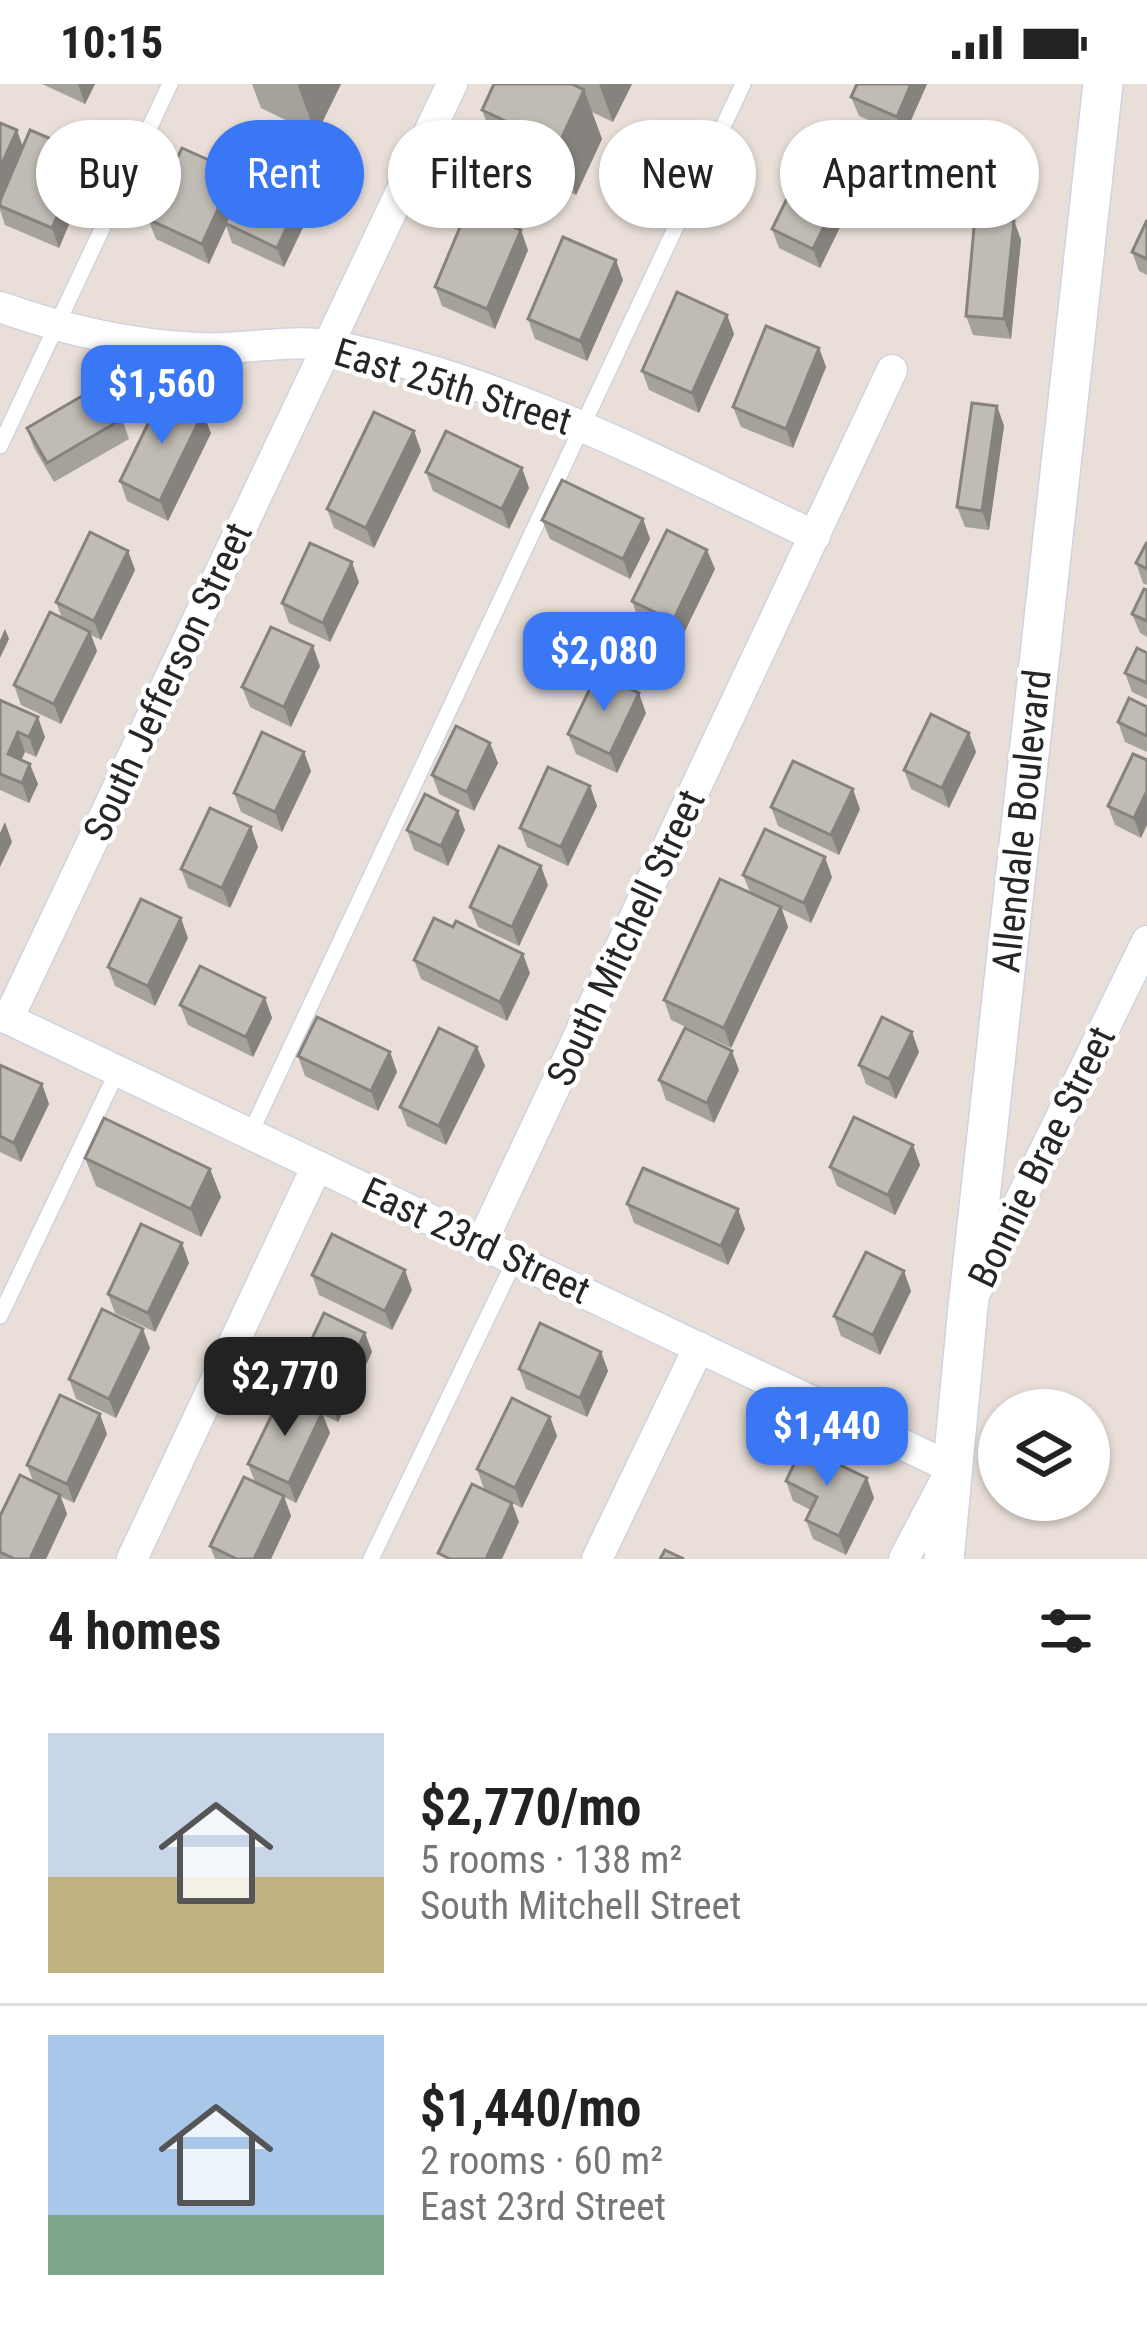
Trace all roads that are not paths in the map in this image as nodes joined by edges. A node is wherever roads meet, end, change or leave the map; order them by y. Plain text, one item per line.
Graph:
1 (170, 84) edge
2 (452, 84) edge
3 (743, 84) edge
4 (1103, 84) edge
5 (0, 307) edge
6 (56, 326) junction
7 (328, 345) junction
8 (892, 370) dead end
9 (584, 427) junction
10 (0, 446) edge
11 (815, 536) junction
12 (1147, 941) edge
13 (4, 1017) edge
14 (117, 1072) junction
15 (250, 1134) junction
16 (317, 1166) junction
17 (481, 1244) junction
18 (515, 1260) junction
19 (968, 1307) junction
20 (0, 1316) edge
21 (699, 1347) junction
22 (952, 1468) junction
23 (132, 1559) edge
24 (371, 1559) edge
25 (597, 1559) edge
26 (904, 1559) edge
27 (944, 1559) edge

1 - 6 lane
2 - 7 street, South Jefferson Street
3 - 9 lane
4 - 19 street, Allendale Boulevard
5 - 6 street, East 25th Street
6 - 7 street, East 25th Street
6 - 10 lane
7 - 9 street, East 25th Street
7 - 13 street, South Jefferson Street
8 - 11 street, South Mitchell Street
9 - 11 street, East 25th Street
9 - 15 lane
11 - 17 street, South Mitchell Street
12 - 19 street, Bonnie Brae Street
13 - 14 street, East 23rd Street
14 - 15 street, East 23rd Street
14 - 20 lane
15 - 16 street, East 23rd Street
16 - 17 street, East 23rd Street
16 - 23 street
17 - 18 street, East 23rd Street
18 - 21 street, East 23rd Street
18 - 24 lane
19 - 22 street, Allendale Boulevard
21 - 22 street, East 23rd Street
21 - 25 street
22 - 26 street
22 - 27 street, Allendale Boulevard

